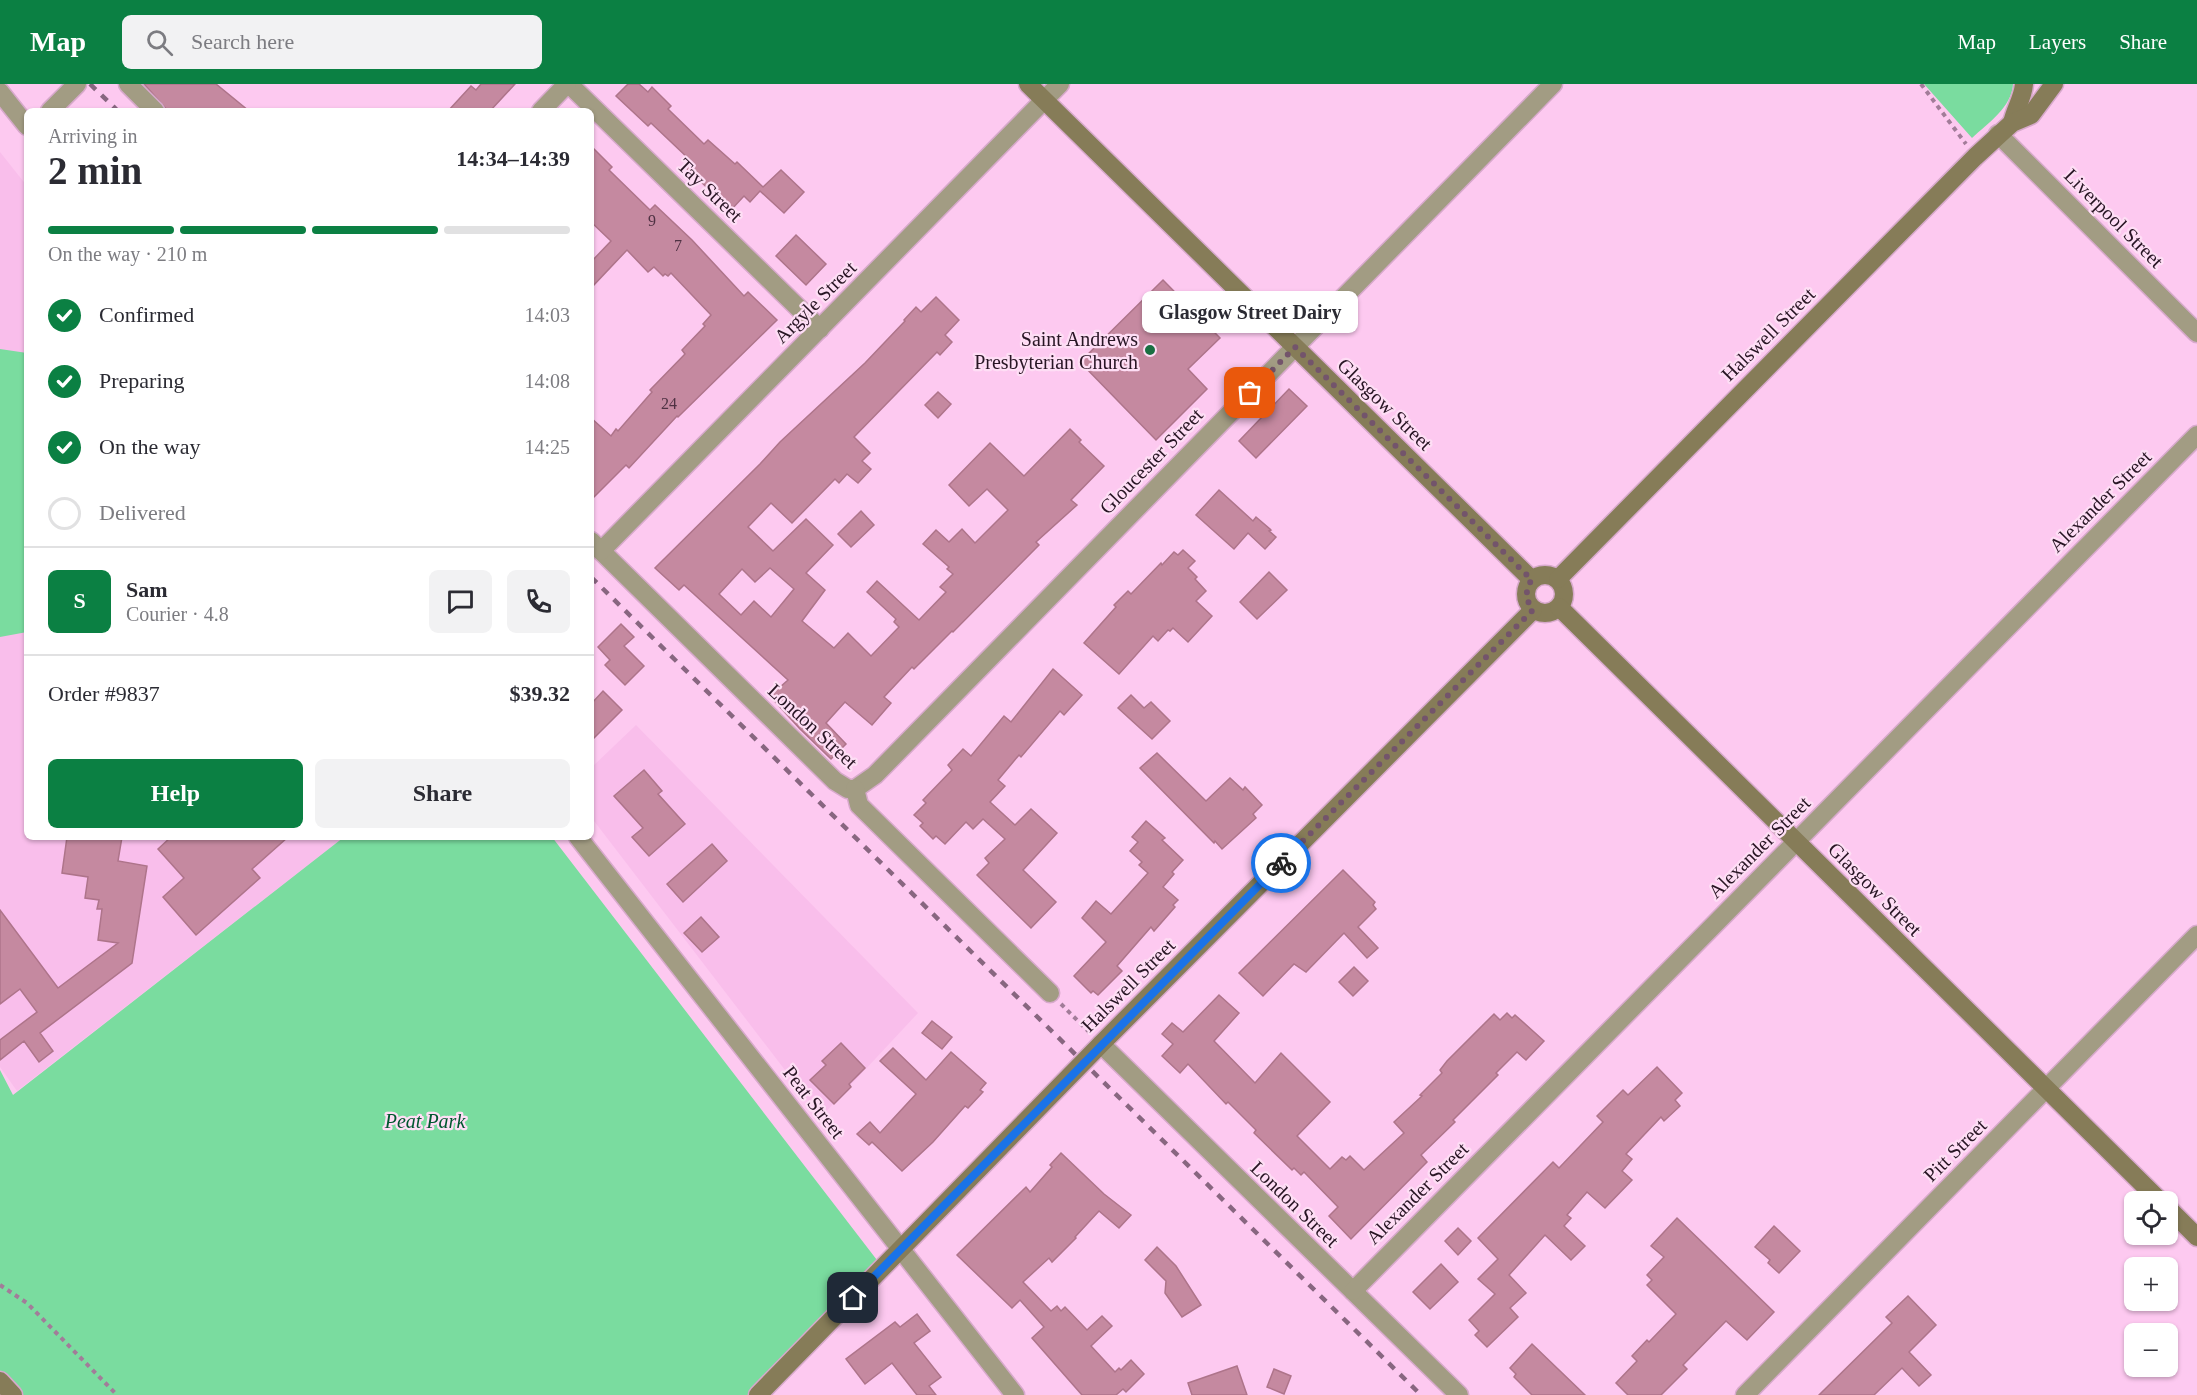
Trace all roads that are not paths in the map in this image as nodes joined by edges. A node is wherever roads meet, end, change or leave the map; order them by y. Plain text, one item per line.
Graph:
1 (77, 84) edge
2 (128, 84) edge
3 (568, 84) edge
4 (1028, 84) edge
5 (1060, 84) edge
6 (1553, 84) edge
7 (2024, 84) edge
8 (2054, 84) edge
9 (0, 92) edge
10 (1044, 100) junction
11 (53, 108) edge
12 (152, 108) edge
13 (544, 108) edge
14 (593, 108) edge
15 (594, 109) edge
16 (24, 122) edge
17 (2005, 129) junction
18 (820, 329) junction
19 (2197, 333) edge
20 (1295, 347) junction
21 (2197, 435) edge
22 (596, 546) edge
23 (1558, 579) junction
24 (1532, 580) junction
25 (1559, 608) junction
26 (1533, 610) junction
27 (855, 789) junction
28 (580, 840) edge
29 (1795, 841) junction
30 (2197, 936) edge
31 (1050, 993) road end
32 (1101, 1044) junction
33 (2046, 1089) junction
34 (2150, 1191) edge
35 (2178, 1218) edge
36 (2197, 1237) edge
37 (901, 1250) junction
38 (1353, 1291) junction
39 (0, 1381) edge
40 (13, 1395) edge
41 (758, 1395) edge
42 (1015, 1395) edge
43 (1458, 1395) edge
44 (1745, 1395) edge

1 - 11 street
2 - 12 street
3 - 13 street
3 - 14 street, Tay Street
4 - 10 street, Glasgow Street
5 - 10 street, Argyle Street
6 - 20 street, Gloucester Street
7 - 17 street, Halswell Street
8 - 17 street, Halswell Street
9 - 16 street
10 - 18 street, Argyle Street
10 - 20 street, Glasgow Street
15 - 18 street, Tay Street
17 - 19 street, Liverpool Street
17 - 23 street, Halswell Street
18 - 22 street, Argyle Street
20 - 24 street, Glasgow Street
20 - 27 street, Gloucester Street
21 - 29 street, Alexander Street
22 - 27 street, London Street
23 - 24 street
23 - 25 street
24 - 26 street
25 - 26 street
25 - 29 street, Glasgow Street
26 - 32 street, Halswell Street
27 - 31 street, London Street
28 - 37 street, Peat Street
29 - 33 street, Glasgow Street
29 - 38 street, Alexander Street
30 - 33 street, Pitt Street
32 - 37 street, Halswell Street
32 - 38 street, London Street
33 - 34 street, Glasgow Street
33 - 44 street, Pitt Street
35 - 36 street
37 - 41 street, Halswell Street
37 - 42 street, Peat Street
38 - 43 street, London Street
39 - 40 street

